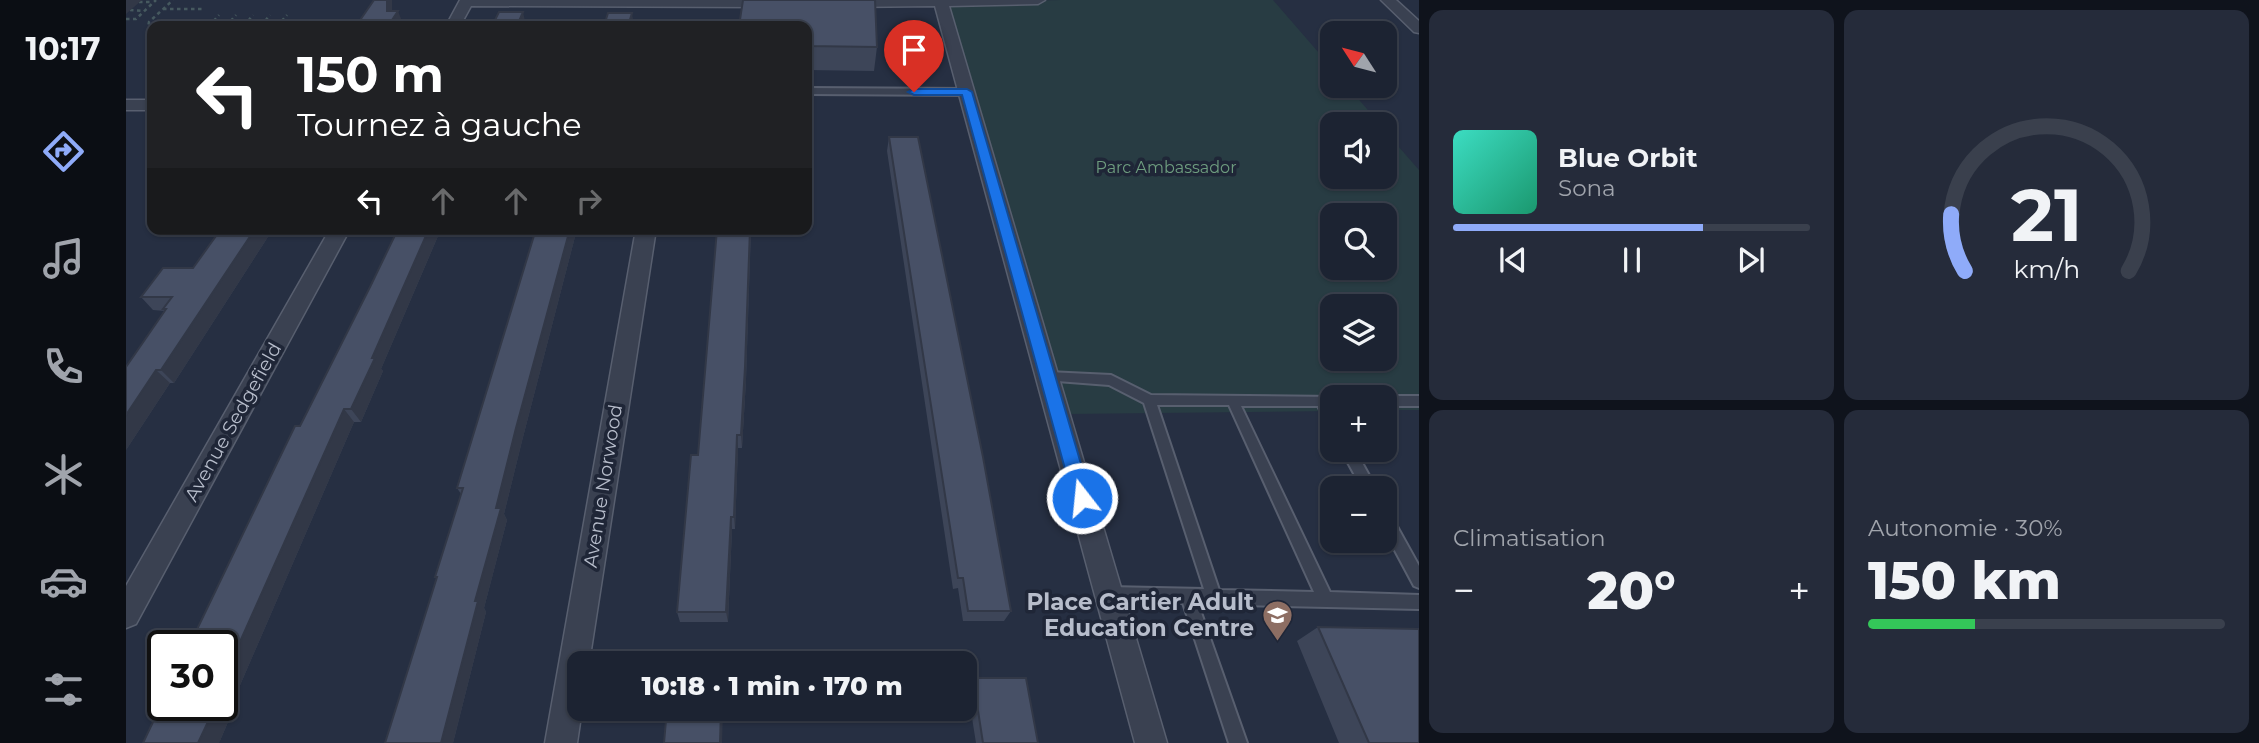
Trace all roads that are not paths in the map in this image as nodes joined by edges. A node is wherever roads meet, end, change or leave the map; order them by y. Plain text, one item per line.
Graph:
1 (1038, 0) edge
2 (1388, 0) edge
3 (1403, 0) edge
4 (466, 1) edge
5 (1408, 1) edge
6 (941, 3) junction
7 (687, 4) junction
8 (781, 4) edge
9 (834, 4) edge
10 (684, 19) dead end
11 (456, 21) edge
12 (1419, 29) edge
13 (812, 91) edge
14 (967, 92) junction
15 (126, 105) edge
16 (147, 105) edge
17 (337, 235) edge
18 (645, 235) edge
19 (1048, 377) junction
20 (1149, 400) junction
21 (1233, 401) junction
22 (1320, 401) edge
23 (1397, 402) edge
24 (1417, 404) edge
25 (1397, 540) edge
26 (1419, 580) edge
27 (1109, 594) junction
28 (1188, 596) junction
29 (1214, 596) junction
30 (1325, 599) junction
31 (1419, 602) edge
32 (126, 614) edge
33 (561, 743) edge
34 (1151, 743) edge
35 (1238, 743) edge

1 - 6 street
2 - 12 street
3 - 5 street
4 - 7 street
4 - 11 street
6 - 9 street
6 - 14 street
7 - 8 street
7 - 10 street
13 - 14 lane
14 - 19 street
15 - 16 street
17 - 32 street, Avenue Sedgefield
18 - 33 street, Avenue Norwood
19 - 20 lane
19 - 27 street
20 - 21 lane
20 - 29 lane
21 - 22 lane
21 - 30 lane
23 - 24 lane
25 - 26 lane
27 - 28 lane
27 - 34 street
28 - 29 lane
28 - 35 lane
29 - 30 lane
30 - 31 lane

